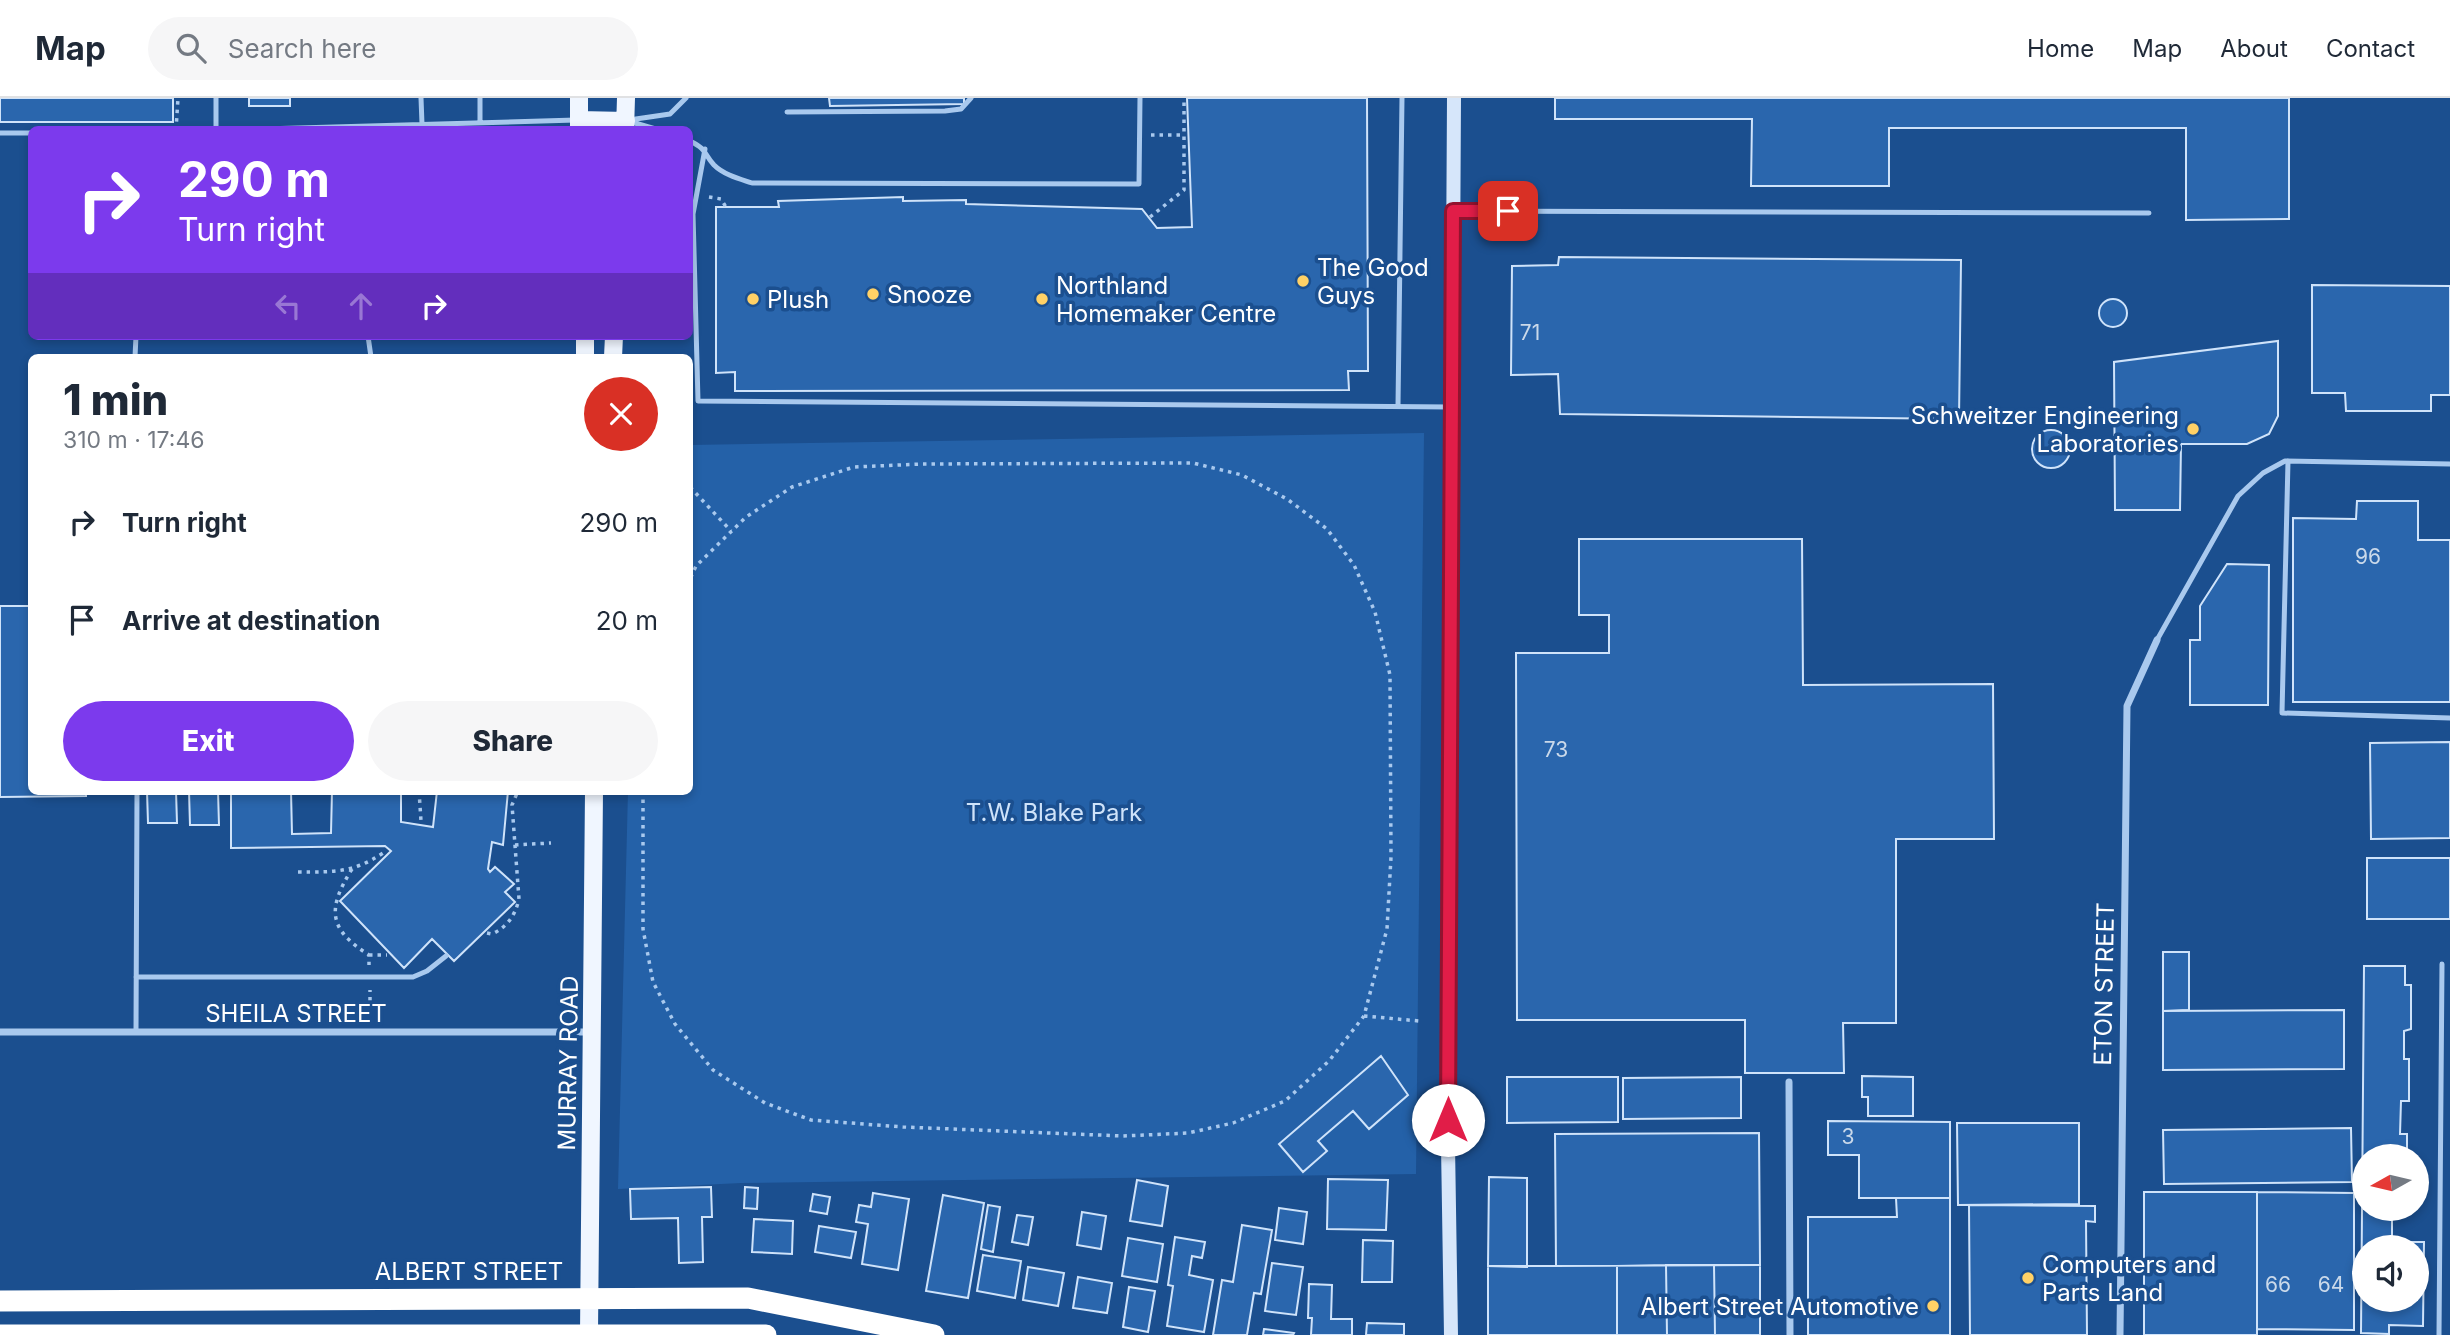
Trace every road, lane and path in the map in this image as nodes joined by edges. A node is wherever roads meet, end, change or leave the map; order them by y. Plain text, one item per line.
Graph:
1 (178, 98) edge
2 (216, 98) edge
3 (421, 98) edge
4 (480, 98) edge
5 (579, 98) edge
6 (626, 98) edge
7 (686, 98) edge
8 (971, 98) edge
9 (1140, 98) edge
10 (1184, 98) edge
11 (1402, 98) edge
12 (1454, 98) edge
13 (787, 112) dead end
14 (480, 122) junction
15 (422, 124) junction
16 (579, 125) edge
17 (626, 125) edge
18 (176, 126) edge
19 (216, 126) edge
20 (357, 126) edge
21 (0, 133) edge
22 (28, 133) edge
23 (1140, 135) junction
24 (1184, 135) junction
25 (693, 143) edge
26 (705, 149) junction
27 (1453, 211) junction
28 (2149, 213) dead end
29 (1150, 217) dead end
30 (1398, 406) junction
31 (1451, 407) junction
32 (2288, 461) junction
33 (2450, 464) edge
34 (693, 490) edge
35 (731, 531) junction
36 (693, 572) edge
37 (2157, 640) joint
38 (2450, 718) edge
39 (136, 795) edge
40 (419, 795) edge
41 (516, 795) edge
42 (594, 795) edge
43 (643, 795) edge
44 (421, 821) dead end
45 (551, 843) dead end
46 (515, 845) junction
47 (383, 853) dead end
48 (352, 870) junction
49 (298, 872) dead end
50 (486, 933) dead end
51 (369, 955) junction
52 (387, 955) dead end
53 (446, 956) dead end
54 (2442, 964) dead end
55 (369, 971) dead end
56 (136, 977) junction
57 (370, 985) dead end
58 (370, 1009) dead end
59 (1364, 1016) junction
60 (1419, 1021) dead end
61 (0, 1032) edge
62 (136, 1032) junction
63 (593, 1032) junction
64 (1789, 1083) dead end
65 (589, 1297) junction
66 (206, 1299) junction
67 (0, 1301) edge
68 (833, 1325) edge
69 (205, 1334) edge
70 (589, 1334) edge
71 (0, 1335) edge
72 (766, 1335) edge
73 (934, 1335) edge
74 (1451, 1335) edge
75 (1790, 1335) edge
76 (2120, 1335) edge
77 (2439, 1335) edge

1 - 18 path
2 - 19 lane
3 - 15 lane
4 - 14 lane
5 - 16 main road
6 - 17 main road
7 - 17 lane
8 - 13 lane
9 - 23 lane
10 - 24 path
11 - 30 lane
12 - 27 street
14 - 15 lane
14 - 16 lane
15 - 20 lane
16 - 17 main road
21 - 22 lane
23 - 24 path
23 - 26 lane
24 - 29 path
25 - 26 lane
26 - 30 lane
27 - 28 lane
27 - 31 street
30 - 31 lane
31 - 74 street
32 - 33 lane
32 - 37 lane
32 - 38 lane
34 - 35 path
35 - 36 path
35 - 59 path
37 - 76 street, ETON STREET
39 - 56 lane
40 - 44 path
41 - 46 path
42 - 63 main road, MURRAY ROAD
43 - 59 path
45 - 46 path
46 - 50 path
47 - 48 path
48 - 49 path
48 - 51 path
51 - 52 path
51 - 55 path
53 - 56 lane
54 - 77 lane
56 - 62 lane
57 - 58 path
59 - 60 path
61 - 62 street, SHEILA STREET
62 - 63 street, SHEILA STREET
63 - 65 main road, MURRAY ROAD
64 - 75 street
65 - 66 highway, ALBERT STREET
65 - 68 highway, ALBERT STREET
65 - 70 main road, MURRAY ROAD
66 - 67 highway, ALBERT STREET
66 - 69 highway
68 - 73 highway, ALBERT STREET
69 - 70 highway
69 - 71 highway
70 - 72 highway

